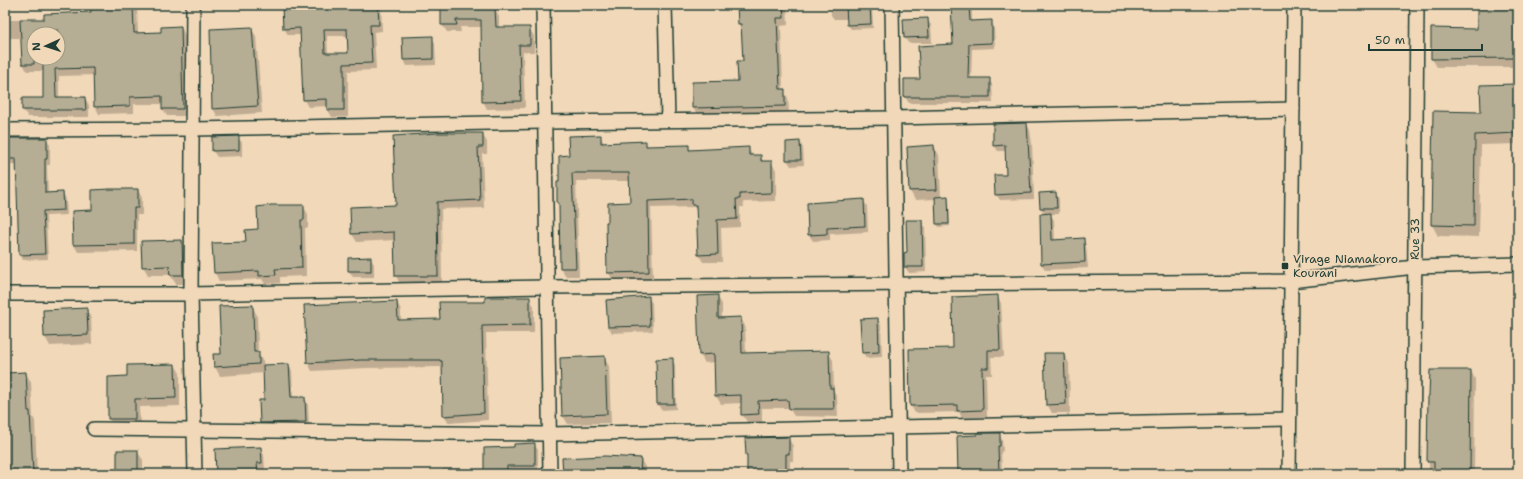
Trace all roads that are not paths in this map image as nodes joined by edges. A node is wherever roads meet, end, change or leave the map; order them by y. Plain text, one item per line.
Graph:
1 (193, 5) edge
2 (543, 5) edge
3 (665, 5) edge
4 (892, 5) edge
5 (1294, 5) edge
6 (1418, 5) edge
7 (1292, 109) junction
8 (894, 118) junction
9 (668, 120) junction
10 (545, 122) junction
11 (194, 129) junction
12 (5, 130) edge
13 (1518, 264) edge
14 (1415, 267) junction
15 (1291, 281) junction
16 (896, 285) junction
17 (547, 287) junction
18 (5, 294) edge
19 (192, 294) junction
20 (1289, 419) junction
21 (898, 427) junction
22 (94, 429) dead end
23 (195, 430) junction
24 (550, 434) junction
25 (195, 474) edge
26 (550, 474) edge
27 (899, 474) edge
28 (1289, 474) edge
29 (1413, 474) edge

1 - 11 street
2 - 10 street
3 - 9 street
4 - 8 street
5 - 7 street
6 - 14 street, Rue 33
7 - 8 street
7 - 15 street
8 - 9 street
8 - 16 street
9 - 10 street
10 - 11 street
10 - 17 street
11 - 12 street
11 - 19 street
13 - 14 street
14 - 15 street
14 - 29 street, Rue 33
15 - 16 street
15 - 20 street
16 - 17 street
16 - 21 street
17 - 19 street
17 - 24 street
18 - 19 street
19 - 23 street
20 - 21 street
20 - 28 street
21 - 24 street
21 - 27 street
22 - 23 street
23 - 24 street
23 - 25 street
24 - 26 street

